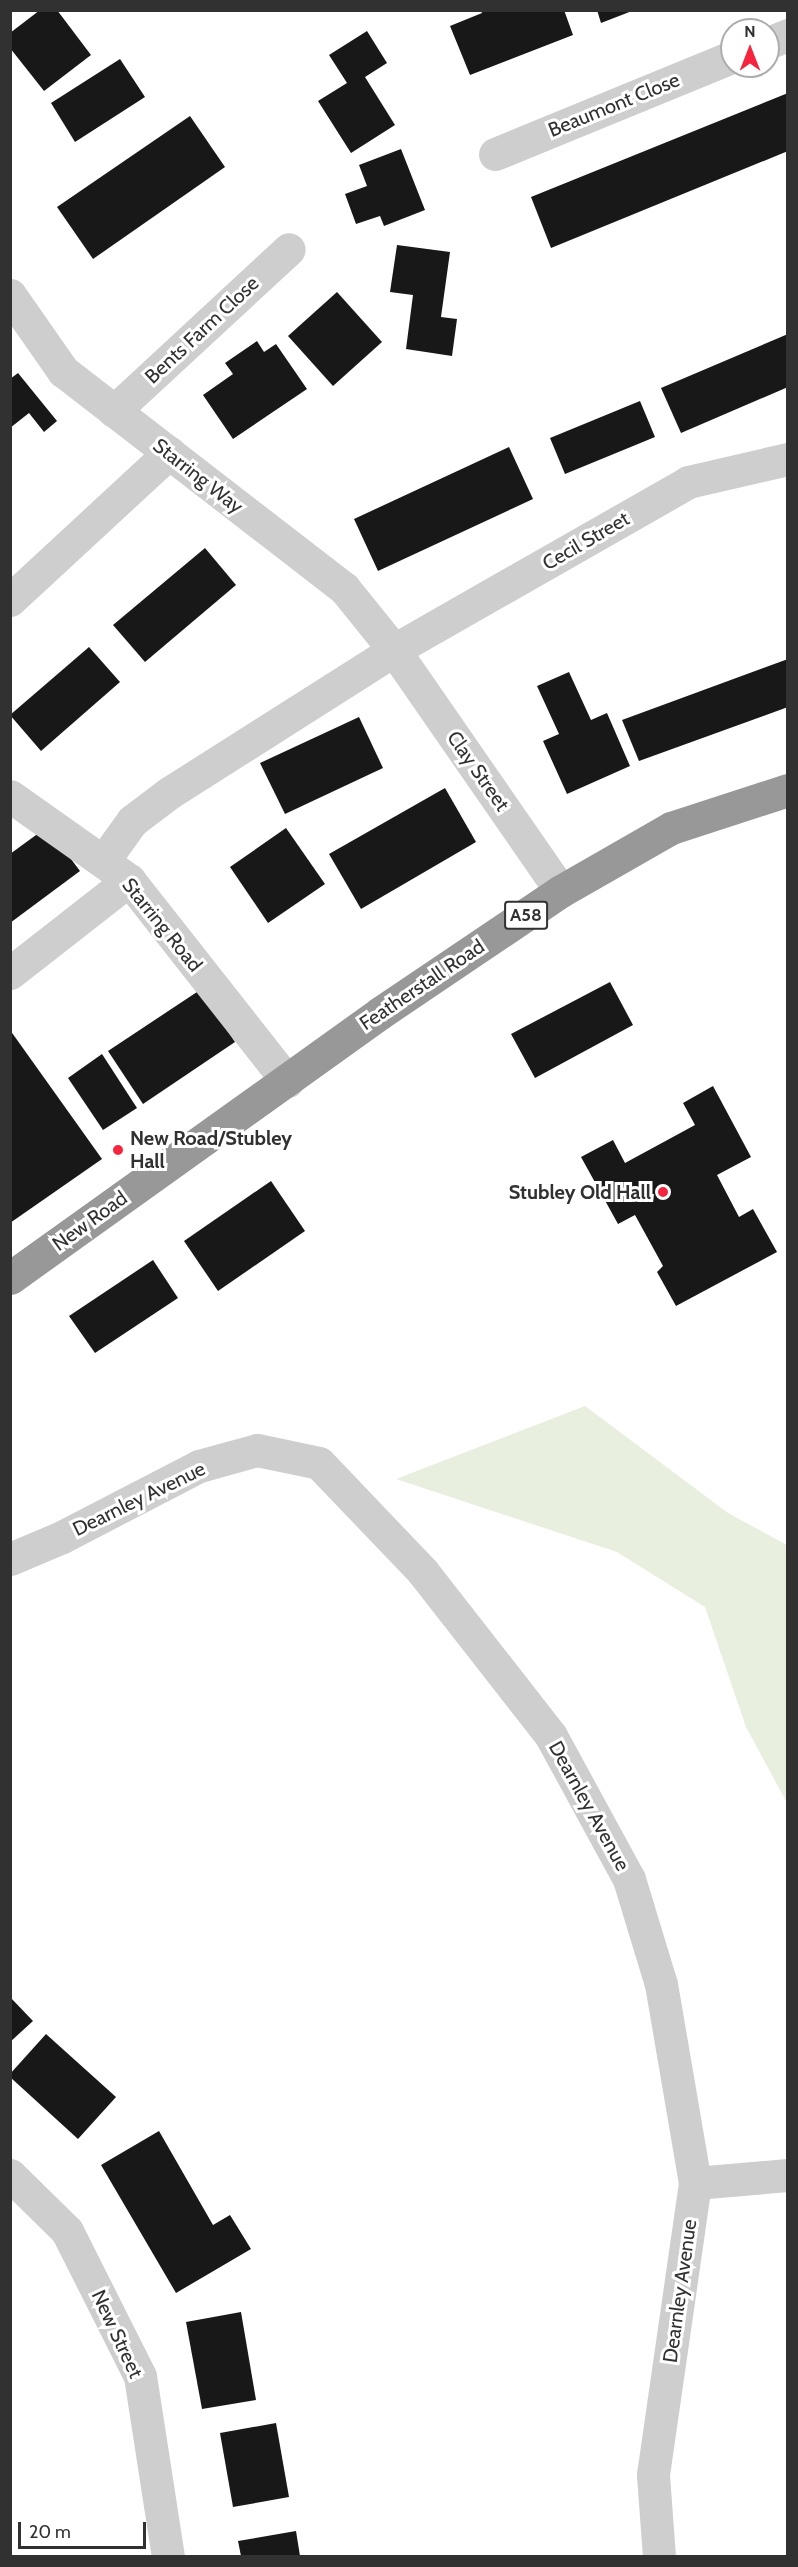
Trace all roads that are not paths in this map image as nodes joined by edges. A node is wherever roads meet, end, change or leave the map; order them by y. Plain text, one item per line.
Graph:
1 (720, 62) edge
2 (495, 154) dead end
3 (289, 249) dead end
4 (10, 295) edge
5 (114, 411) junction
6 (169, 453) junction
7 (788, 459) edge
8 (10, 600) edge
9 (394, 650) junction
10 (788, 790) edge
11 (10, 796) edge
12 (117, 870) junction
13 (561, 891) junction
14 (10, 973) edge
15 (288, 1081) junction
16 (10, 1278) edge
17 (10, 1559) edge
18 (10, 2175) edge
19 (788, 2175) edge
20 (695, 2183) junction
21 (168, 2556) edge
22 (659, 2556) edge

1 - 2 street, Beaumont Close
3 - 5 street, Bents Farm Close
4 - 5 street, Starring Way
5 - 6 street, Starring Way
6 - 8 street
6 - 9 street, Starring Way
7 - 9 street, Cecil Street
9 - 12 street, Cecil Street
9 - 13 street, Clay Street
10 - 13 highway, Featherstall Road / A58
11 - 12 street, Starring Road
12 - 14 street, Cecil Street
12 - 15 street, Starring Road
13 - 15 highway, Featherstall Road / A58
15 - 16 highway, New Road / A58
17 - 20 street, Dearnley Avenue
18 - 21 street, New Street
19 - 20 street
20 - 22 street, Dearnley Avenue

